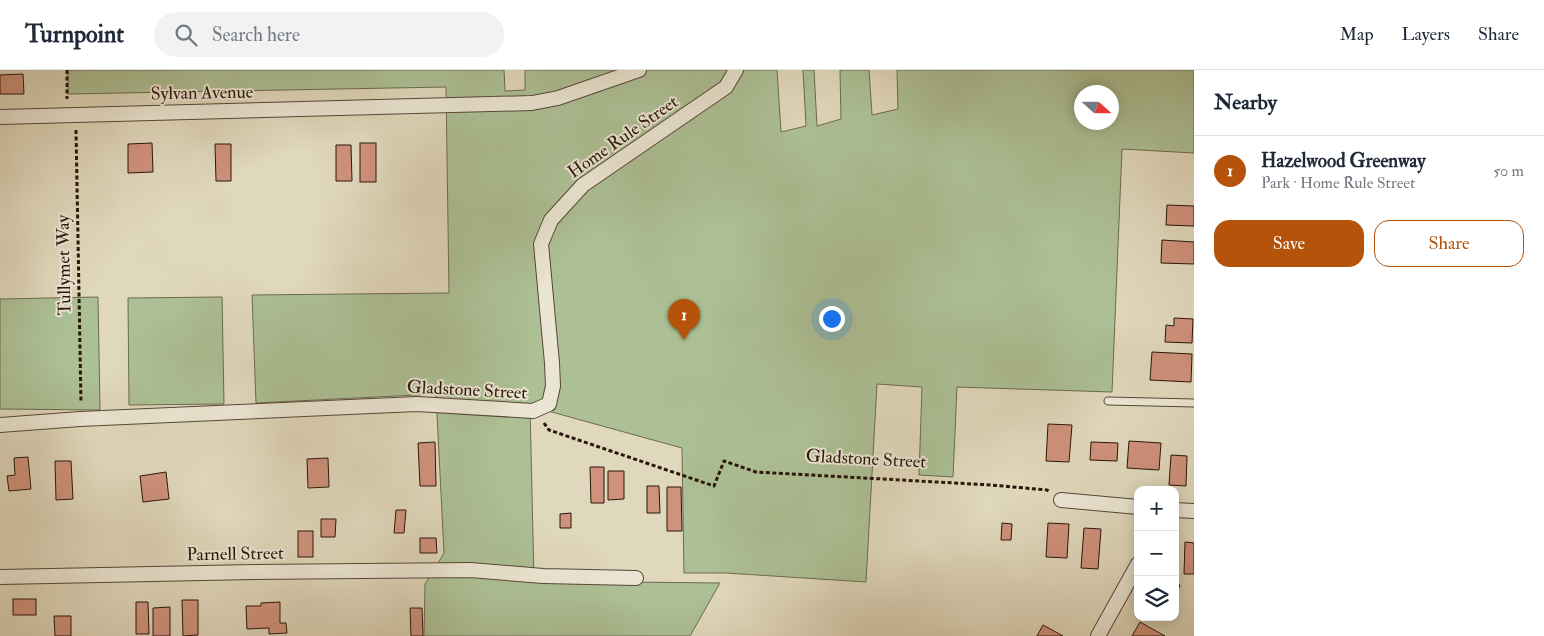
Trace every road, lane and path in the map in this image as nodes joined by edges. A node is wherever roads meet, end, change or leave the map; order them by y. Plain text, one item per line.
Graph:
1 (67, 70) edge
2 (639, 70) edge
3 (736, 70) edge
4 (67, 104) dead end
5 (0, 118) edge
6 (76, 124) dead end
7 (1108, 401) dead end
8 (1194, 403) edge
9 (81, 405) dead end
10 (534, 411) junction
11 (0, 425) edge
12 (1047, 490) dead end
13 (1061, 500) dead end
14 (1134, 507) edge
15 (1179, 510) edge
16 (1194, 511) edge
17 (1134, 571) edge
18 (0, 577) edge
19 (636, 578) dead end
20 (1098, 636) edge

1 - 4 path
2 - 5 street, Sylvan Avenue
3 - 10 street, Home Rule Street
6 - 9 path, Tullymet Way
7 - 8 lane
10 - 11 street, Gladstone Street
10 - 12 path, Gladstone Street
13 - 14 street
15 - 16 street
17 - 20 street
18 - 19 street, Parnell Street

